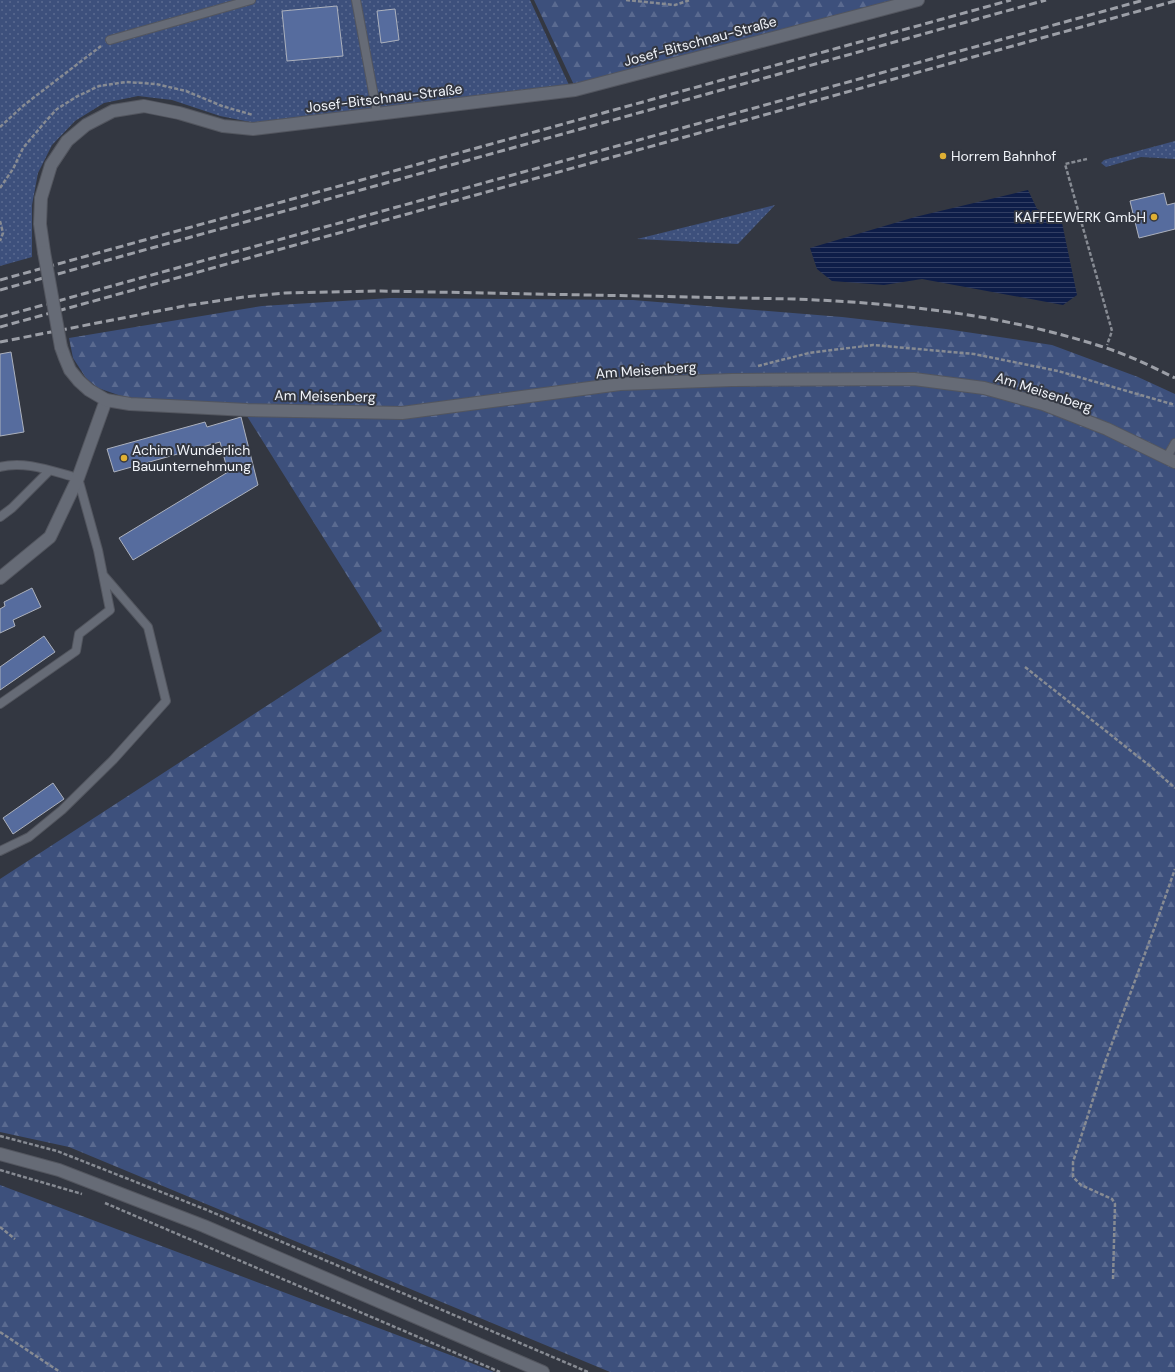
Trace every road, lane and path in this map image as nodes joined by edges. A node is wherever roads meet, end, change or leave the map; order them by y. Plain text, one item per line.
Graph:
1 (252, 0) edge
2 (356, 0) edge
3 (626, 0) edge
4 (690, 0) edge
5 (918, 0) edge
6 (110, 40) joint
7 (378, 114) junction
8 (0, 127) edge
9 (1087, 159) dead end
10 (0, 221) edge
11 (0, 241) edge
12 (1107, 344) dead end
13 (755, 368) dead end
14 (106, 400) junction
15 (1175, 405) edge
16 (1175, 443) edge
17 (1171, 460) edge
18 (0, 467) edge
19 (50, 471) junction
20 (78, 478) junction
21 (0, 517) edge
22 (104, 576) junction
23 (0, 578) edge
24 (1025, 667) dead end
25 (0, 704) edge
26 (1175, 788) edge
27 (0, 851) edge
28 (1175, 869) edge
29 (0, 1136) edge
30 (0, 1154) edge
31 (0, 1170) edge
32 (88, 1196) dead end
33 (102, 1202) dead end
34 (0, 1227) edge
35 (15, 1239) dead end
36 (1113, 1279) dead end
37 (0, 1332) edge
38 (60, 1372) edge
39 (500, 1372) edge
40 (543, 1372) edge
41 (588, 1372) edge

1 - 6 lane
2 - 7 lane
3 - 4 path
5 - 7 street, Josef-Bitschnau-Straße
6 - 8 path
7 - 14 street, Josef-Bitschnau-Straße, bridge
9 - 12 path
10 - 11 path
13 - 15 path
14 - 17 street, Am Meisenberg
14 - 20 street
16 - 17 lane
18 - 19 lane
19 - 20 lane
19 - 21 lane
20 - 22 lane
20 - 23 street
22 - 25 lane
22 - 27 lane
24 - 26 path
28 - 36 path
29 - 41 path
30 - 40 street
31 - 32 path
33 - 39 path
34 - 35 path
37 - 38 path

